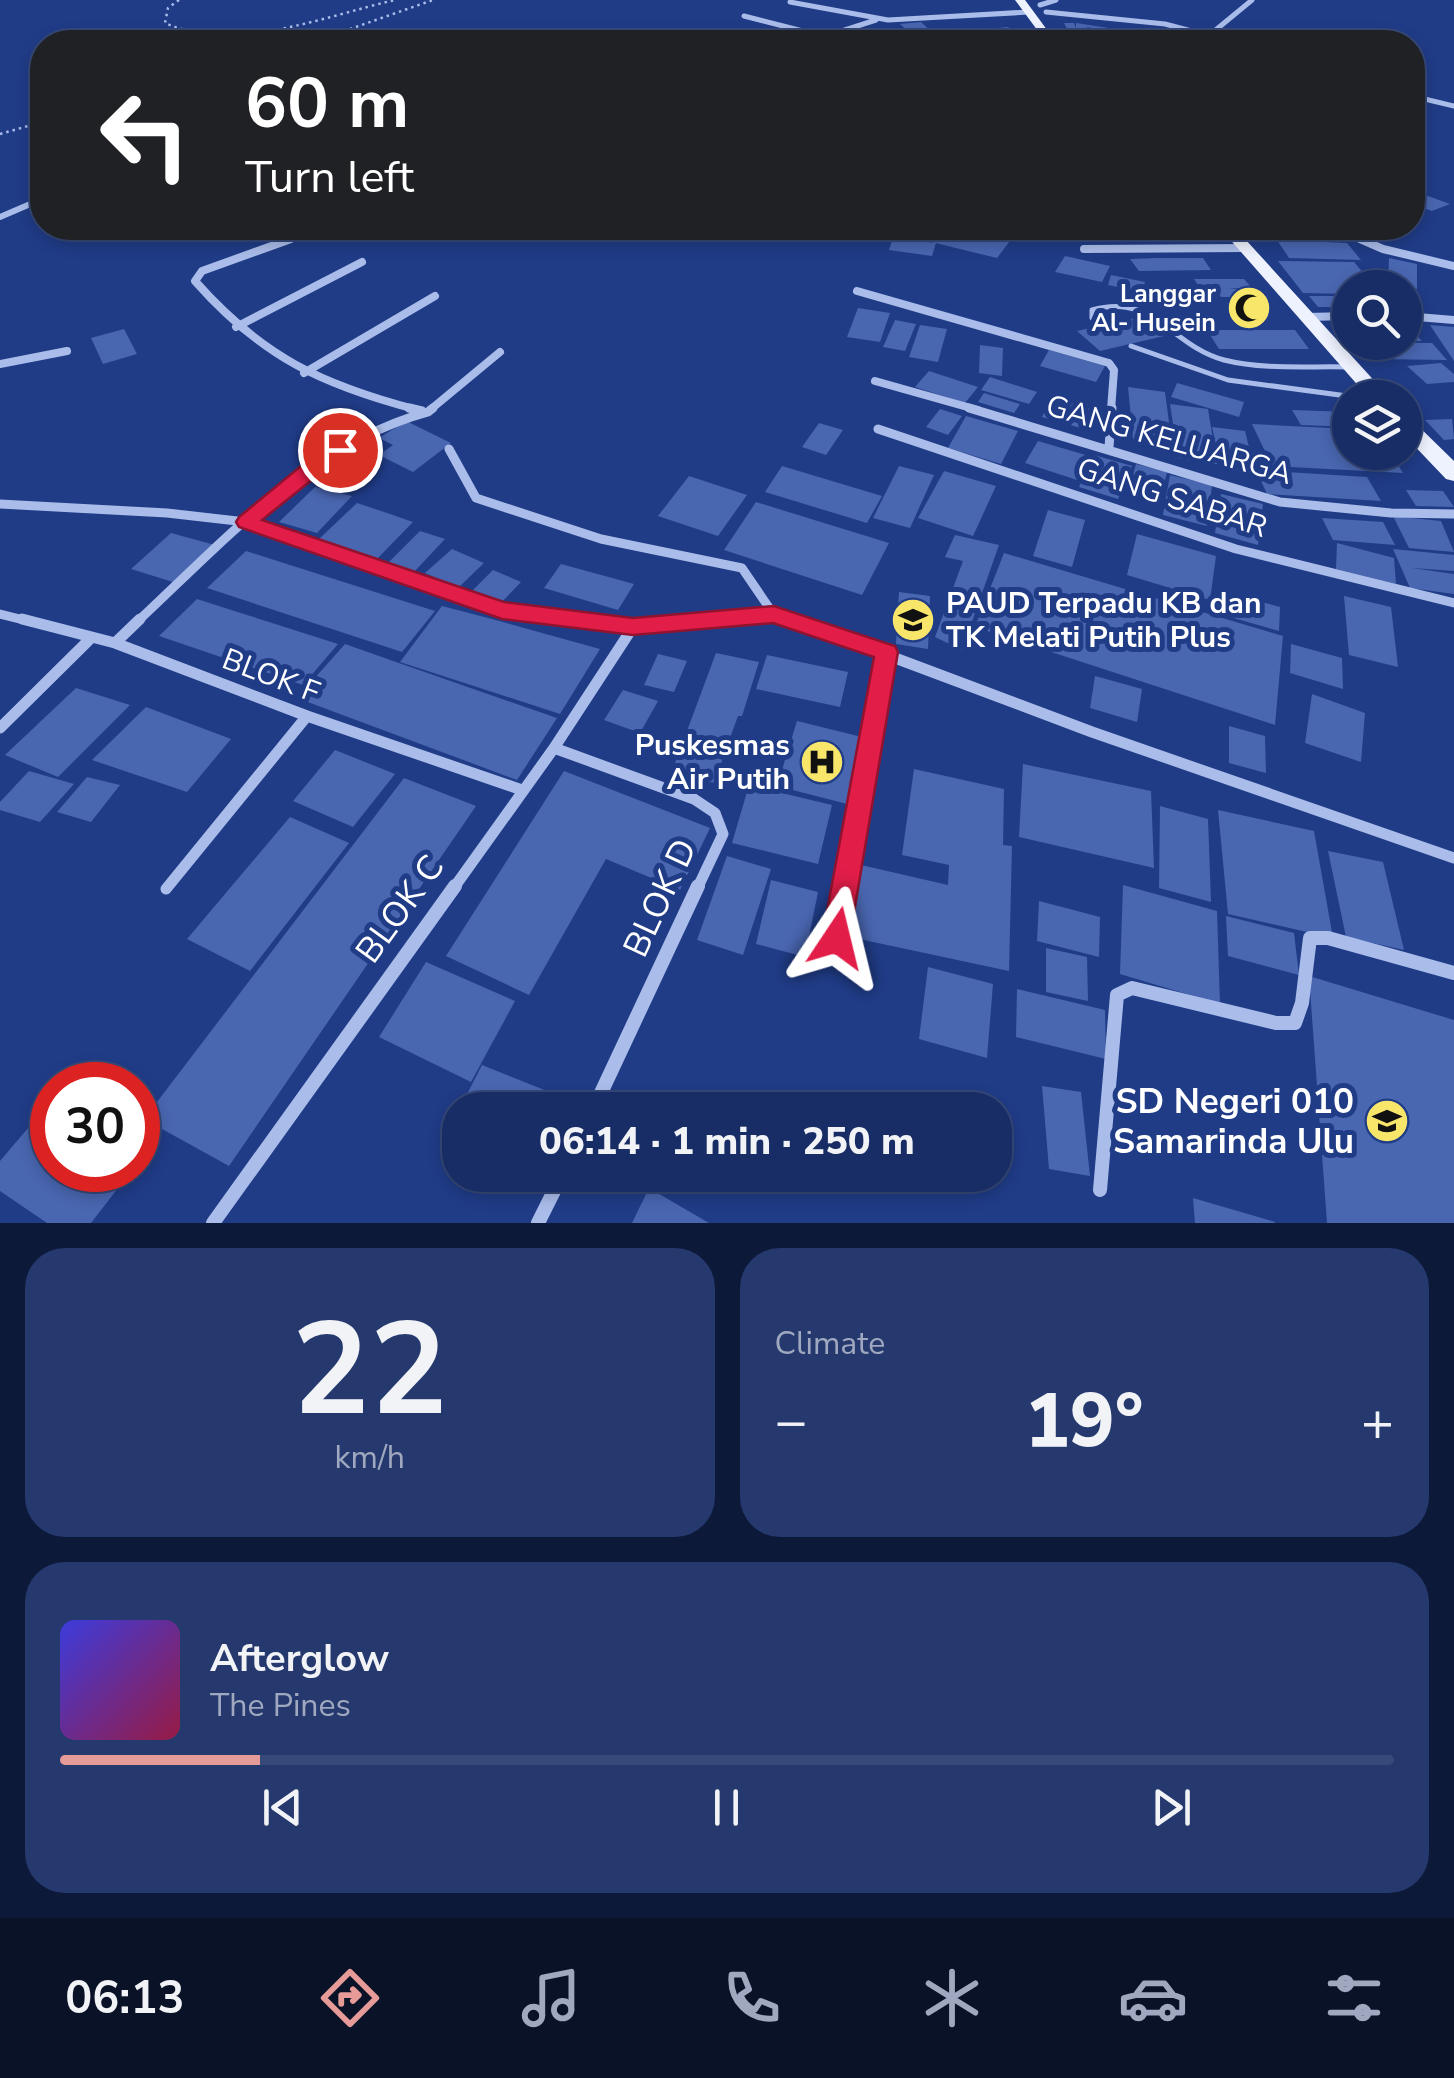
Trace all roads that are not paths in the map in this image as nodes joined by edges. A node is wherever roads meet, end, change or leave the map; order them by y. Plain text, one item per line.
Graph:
1 (1056, 0) edge
2 (1252, 0) edge
3 (790, 2) edge
4 (1033, 6) edge
5 (744, 16) dead end
6 (880, 19) junction
7 (801, 30) edge
8 (844, 30) edge
9 (1046, 30) edge
10 (1055, 30) edge
11 (1195, 30) edge
12 (1216, 30) edge
13 (1425, 99) edge
14 (1454, 106) edge
15 (30, 204) edge
16 (0, 216) edge
17 (288, 240) edge
18 (1238, 240) edge
19 (1362, 240) edge
20 (1246, 248) junction
21 (1084, 249) dead end
22 (362, 262) dead end
23 (1454, 266) edge
24 (857, 291) dead end
25 (434, 296) dead end
26 (1332, 316) edge
27 (1307, 317) junction
28 (1422, 317) edge
29 (1454, 320) edge
30 (1099, 324) dead end
31 (236, 327) junction
32 (1130, 346) dead end
33 (67, 350) dead end
34 (500, 352) dead end
35 (0, 364) edge
36 (1353, 367) junction
37 (304, 373) junction
38 (1364, 380) edge
39 (875, 381) dead end
40 (1332, 394) edge
41 (428, 412) junction
42 (878, 429) dead end
43 (1422, 441) edge
44 (1109, 447) junction
45 (449, 449) dead end
46 (1454, 474) edge
47 (0, 504) edge
48 (1454, 514) edge
49 (246, 522) junction
50 (1454, 603) edge
51 (0, 614) edge
52 (774, 615) junction
53 (633, 627) junction
54 (89, 640) junction
55 (115, 644) junction
56 (886, 652) junction
57 (306, 716) junction
58 (0, 728) edge
59 (554, 748) junction
60 (522, 790) junction
61 (1454, 858) edge
62 (166, 890) dead end
63 (837, 938) dead end
64 (1454, 974) edge
65 (601, 1092) edge
66 (1100, 1190) dead end
67 (554, 1192) edge
68 (213, 1223) edge
69 (538, 1223) edge

1 - 4 street
2 - 12 street
3 - 6 street
4 - 6 street
4 - 9 main road
4 - 10 main road
4 - 11 street
5 - 7 street
6 - 8 street
13 - 14 street
15 - 16 street
17 - 31 street
18 - 20 main road
19 - 23 street
20 - 21 street
20 - 27 main road
22 - 31 street
24 - 44 street
25 - 37 street
26 - 27 street
27 - 36 main road
28 - 29 street
30 - 36 lane
31 - 37 street
32 - 40 lane
33 - 35 street
34 - 41 street
36 - 38 main road
37 - 41 street
39 - 44 street, GANG KELUARGA
41 - 49 street
42 - 50 street, GANG SABAR
43 - 46 main road
44 - 48 street, GANG KELUARGA
45 - 52 street
47 - 49 street
49 - 53 street
49 - 55 street
51 - 54 street, BLOK F
52 - 53 street
52 - 56 street
53 - 59 street, BLOK C
54 - 55 street, BLOK F
54 - 58 street
55 - 57 street, BLOK F
56 - 61 street
56 - 63 street
57 - 60 street, BLOK F
57 - 62 street
59 - 60 street, BLOK C
59 - 65 street, BLOK D
60 - 68 street, BLOK C
64 - 66 street
67 - 69 street

